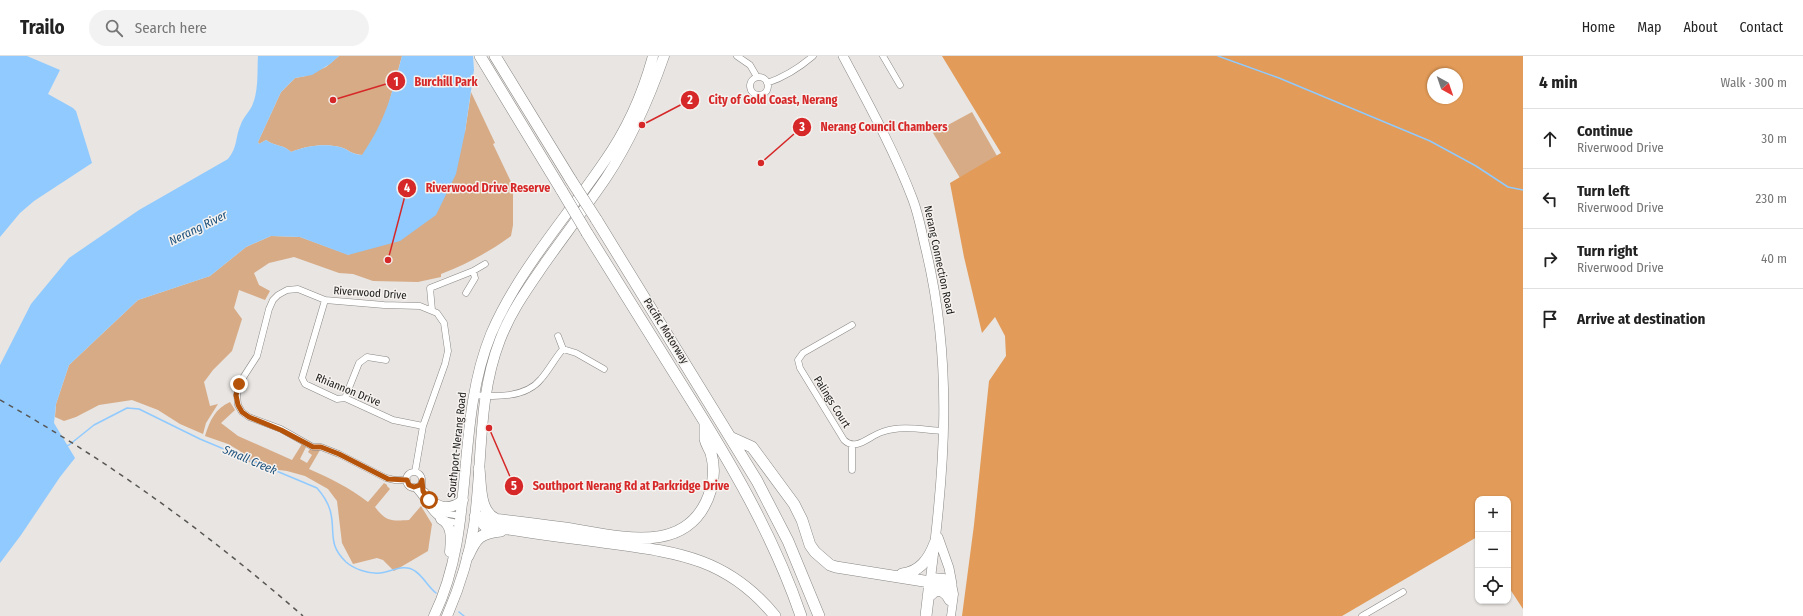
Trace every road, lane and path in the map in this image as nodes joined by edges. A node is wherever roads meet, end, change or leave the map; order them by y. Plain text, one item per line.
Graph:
1 (480, 56) edge
2 (653, 56) edge
3 (664, 56) edge
4 (738, 56) edge
5 (813, 56) edge
6 (843, 56) edge
7 (883, 56) edge
8 (496, 59) edge
9 (757, 77) junction
10 (767, 83) junction
11 (900, 86) dead end
12 (484, 264) dead end
13 (473, 271) junction
14 (466, 293) dead end
15 (325, 300) junction
16 (432, 310) junction
17 (852, 325) dead end
18 (558, 336) dead end
19 (563, 349) junction
20 (386, 360) dead end
21 (604, 369) dead end
22 (473, 395) junction
23 (485, 396) junction
24 (345, 398) junction
25 (706, 423) junction
26 (423, 426) junction
27 (943, 431) junction
28 (732, 438) junction
29 (852, 445) junction
30 (479, 469) junction
31 (852, 470) dead end
32 (416, 472) junction
33 (407, 480) junction
34 (422, 480) junction
35 (414, 487) junction
36 (424, 493) junction
37 (462, 500) junction
38 (441, 519) junction
39 (496, 519) junction
40 (461, 520) junction
41 (474, 520) junction
42 (516, 530) junction
43 (937, 530) junction
44 (935, 543) junction
45 (468, 556) junction
46 (902, 574) junction
47 (890, 575) junction
48 (447, 579) junction
49 (930, 579) junction
50 (952, 584) junction
51 (1403, 592) dead end
52 (928, 597) junction
53 (950, 600) junction
54 (434, 616) edge
55 (447, 616) edge
56 (775, 616) edge
57 (801, 616) edge
58 (819, 616) edge
59 (926, 616) edge
60 (951, 616) edge
61 (1362, 616) edge

1 - 25 highway, Pacific Motorway, bridge
2 - 22 main road, Southport-Nerang Road
3 - 23 main road, Southport-Nerang Road
4 - 9 street
5 - 10 street
6 - 27 main road, Nerang Connection Road
7 - 11 street
8 - 28 highway, Pacific Motorway, bridge
9 - 10 street
9 - 10 street
12 - 13 street
13 - 14 street
13 - 16 street
15 - 16 street, Riverwood Drive
15 - 24 street, Rhiannon Drive
15 - 33 street, Riverwood Drive
16 - 26 street
17 - 29 street, Palings Court
18 - 19 street
19 - 21 street
19 - 23 street
20 - 24 street
22 - 23 street
22 - 37 main road, Southport-Nerang Road
23 - 30 main road, Southport-Nerang Road
24 - 26 street, Rhiannon Drive
25 - 39 highway
25 - 57 highway, Pacific Motorway
26 - 32 street
27 - 29 street
27 - 43 main road, Nerang Connection Road
28 - 47 highway
28 - 58 highway, Pacific Motorway
29 - 31 street
30 - 39 highway
30 - 41 main road, Southport-Nerang Road
32 - 33 street
32 - 34 street
33 - 35 street
34 - 35 street
34 - 36 street
35 - 38 street
36 - 37 main road
36 - 40 street
37 - 40 main road, Southport-Nerang Road
38 - 40 street
38 - 48 main road
39 - 41 highway
40 - 41 main road
40 - 48 main road, Southport-Nerang Road
41 - 42 highway
41 - 45 main road, Southport-Nerang Road
42 - 45 highway
42 - 56 highway
43 - 44 main road, Nerang Connection Road
43 - 50 main road
44 - 46 highway
44 - 49 main road, Nerang Connection Road
45 - 55 main road, Southport-Nerang Road
46 - 47 highway
46 - 49 highway
47 - 49 highway
48 - 54 main road, Southport-Nerang Road
49 - 50 street
49 - 52 highway
49 - 53 street
50 - 60 street
51 - 61 street
52 - 53 highway
52 - 59 highway
53 - 60 street

